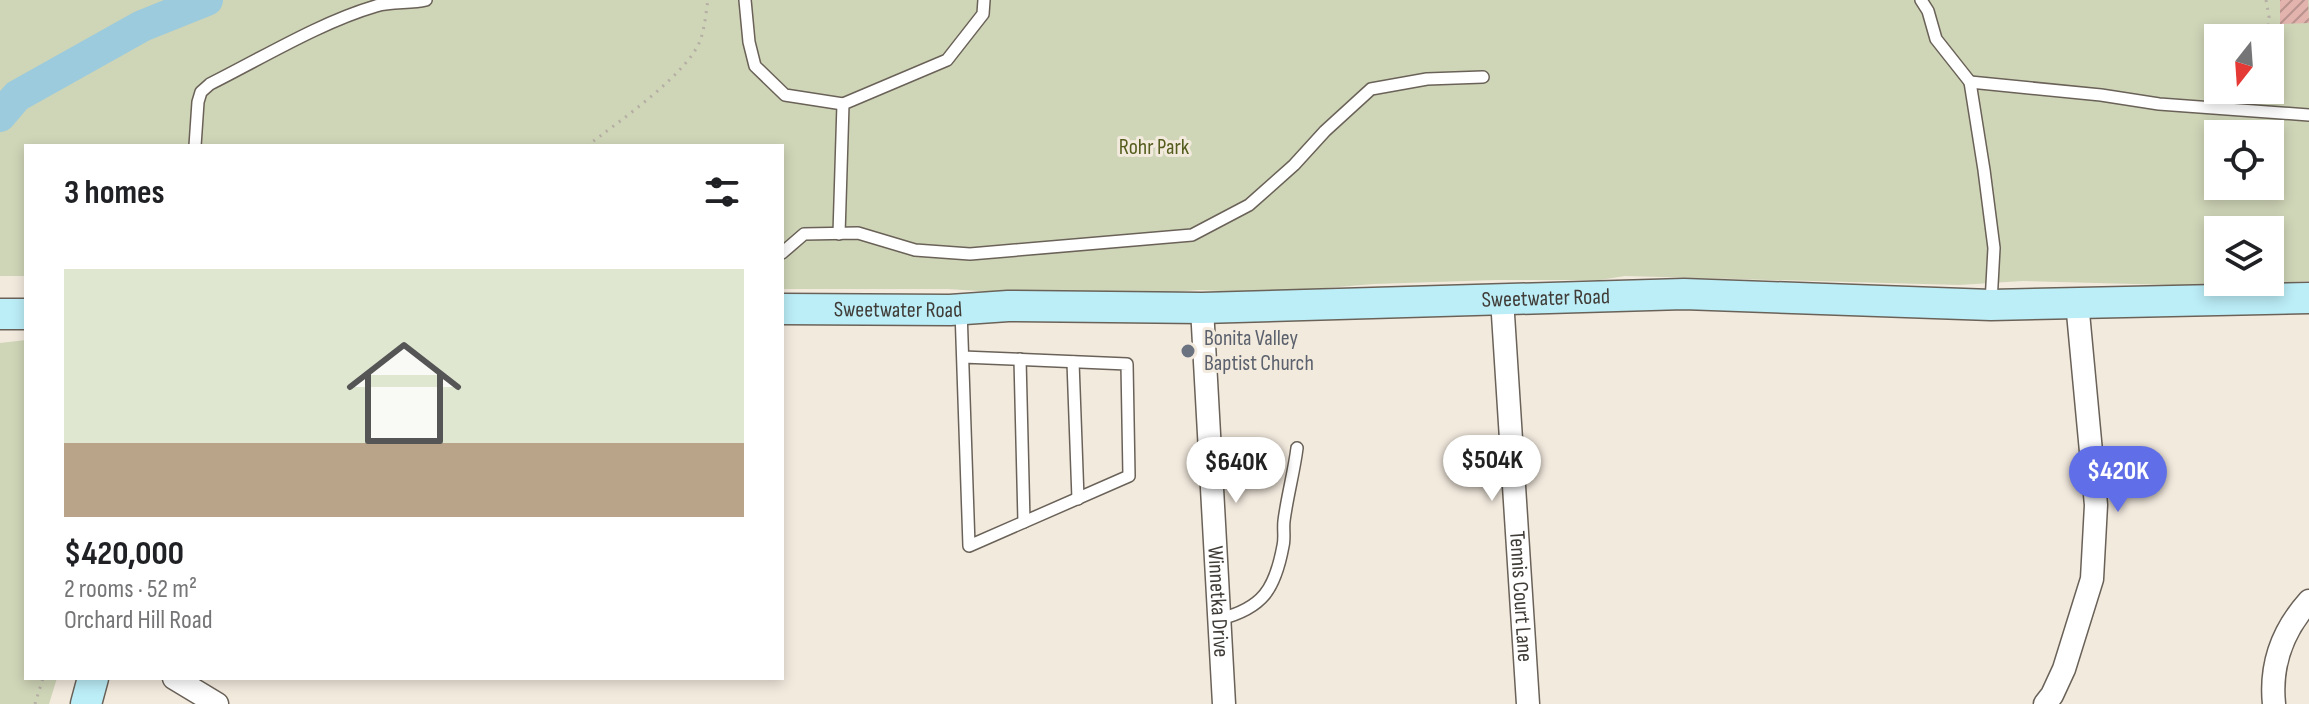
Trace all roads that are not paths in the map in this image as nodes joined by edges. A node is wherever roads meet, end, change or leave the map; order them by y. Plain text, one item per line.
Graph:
1 (426, 0) edge
2 (745, 0) edge
3 (984, 0) edge
4 (1921, 0) edge
5 (1483, 77) dead end
6 (1970, 82) junction
7 (843, 104) junction
8 (2309, 115) edge
9 (195, 144) edge
10 (839, 234) junction
11 (784, 251) edge
12 (2309, 298) edge
13 (1502, 299) junction
14 (2077, 302) junction
15 (1991, 305) junction
16 (1202, 308) junction
17 (784, 309) edge
18 (961, 310) junction
19 (963, 357) junction
20 (1020, 359) junction
21 (1073, 362) junction
22 (1297, 448) dead end
23 (1078, 499) junction
24 (1024, 522) junction
25 (2309, 601) edge
26 (1220, 619) junction
27 (92, 680) edge
28 (177, 680) edge
29 (86, 704) edge
30 (217, 704) edge
31 (1224, 704) edge
32 (1528, 704) edge
33 (2045, 704) edge
34 (2274, 704) edge

1 - 9 lane
2 - 7 lane
3 - 7 lane
4 - 6 lane
5 - 10 lane
6 - 8 lane
6 - 15 lane
7 - 10 lane
10 - 11 lane
12 - 14 main road, Sweetwater Road
13 - 15 main road, Sweetwater Road
13 - 16 main road, Sweetwater Road
13 - 32 street, Tennis Court Lane
14 - 15 main road, Sweetwater Road
14 - 33 street
16 - 18 main road, Sweetwater Road
16 - 26 street, Winnetka Drive
17 - 18 main road, Sweetwater Road
18 - 19 lane
19 - 20 lane
19 - 24 lane
20 - 21 lane
20 - 24 lane
21 - 23 lane
21 - 23 lane
22 - 26 lane
23 - 24 lane
25 - 34 street
26 - 31 street, Winnetka Drive
27 - 29 main road
28 - 30 street

